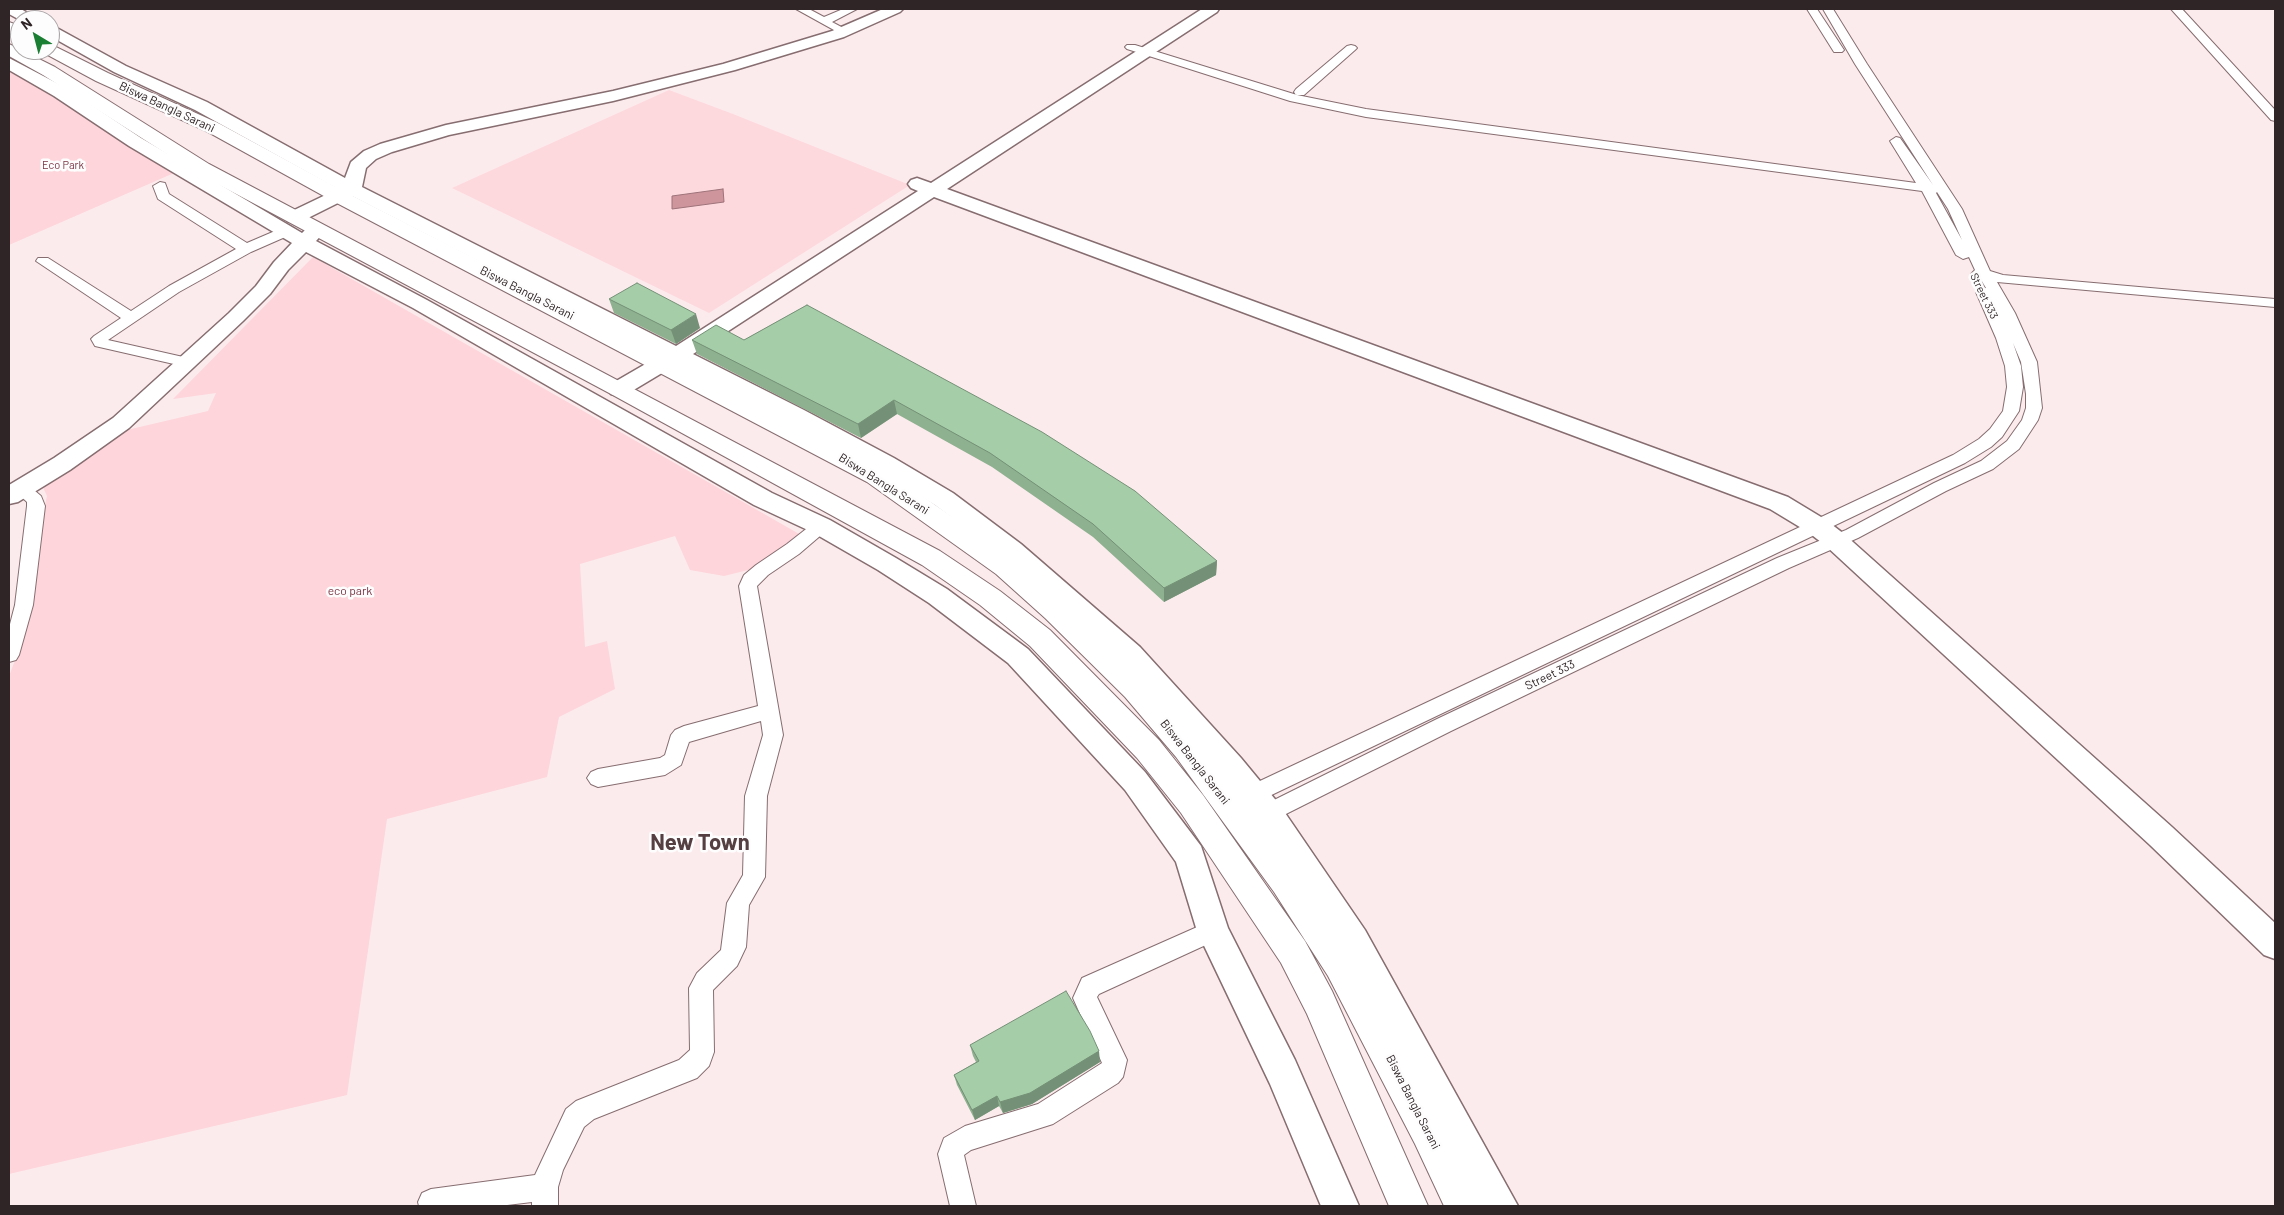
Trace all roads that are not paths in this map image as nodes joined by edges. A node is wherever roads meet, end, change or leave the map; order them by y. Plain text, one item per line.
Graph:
1 (801, 9) edge
2 (852, 9) edge
3 (895, 9) edge
4 (1192, 9) edge
5 (1212, 9) edge
6 (1812, 9) edge
7 (1828, 9) edge
8 (2176, 9) edge
9 (2190, 9) edge
10 (824, 22) junction
11 (843, 32) junction
12 (60, 35) edge
13 (1143, 47) junction
14 (1352, 48) dead end
15 (9, 49) edge
16 (60, 54) edge
17 (9, 62) edge
18 (1300, 92) junction
19 (2275, 101) edge
20 (2275, 117) edge
21 (935, 180) junction
22 (1932, 184) junction
23 (160, 186) dead end
24 (345, 192) junction
25 (300, 230) junction
26 (246, 249) junction
27 (43, 261) dead end
28 (1984, 277) junction
29 (2275, 295) edge
30 (2275, 304) edge
31 (130, 317) junction
32 (662, 355) junction
33 (187, 362) junction
34 (613, 385) junction
35 (15, 492) edge
36 (821, 526) junction
37 (1834, 530) junction
38 (9, 655) edge
39 (769, 711) junction
40 (598, 778) dead end
41 (1253, 794) junction
42 (1268, 813) junction
43 (2275, 920) edge
44 (1213, 931) junction
45 (2275, 944) edge
46 (545, 1197) edge
47 (431, 1202) dead end
48 (963, 1206) edge
49 (1340, 1206) edge
50 (1409, 1206) edge
51 (1464, 1206) edge
52 (1499, 1206) edge

1 - 10 street
2 - 10 street
3 - 11 street
4 - 13 street
5 - 13 street
6 - 22 street, Street 333
7 - 22 street, Street 333
8 - 20 street
9 - 19 street
10 - 11 street
11 - 24 street
12 - 24 street
13 - 18 street
13 - 21 street
13 - 22 street
14 - 18 street
15 - 25 main road, Biswa Bangla Sarani
16 - 24 main road, Biswa Bangla Sarani
17 - 25 street
18 - 22 street
21 - 32 street
21 - 37 street
22 - 28 street, Street 333
23 - 26 street
24 - 25 street
24 - 32 street
25 - 26 street
25 - 33 street
25 - 34 main road, Biswa Bangla Sarani
25 - 36 street
26 - 31 street
27 - 31 street
28 - 29 street
28 - 30 street
28 - 37 street, Street 333
28 - 37 street, Street 333
31 - 33 street
32 - 34 street
32 - 41 street
32 - 51 main road, Biswa Bangla Sarani
33 - 35 street
34 - 50 main road, Biswa Bangla Sarani
35 - 38 street
36 - 39 street
36 - 44 street
37 - 41 street, Street 333
37 - 42 street, Street 333
37 - 43 street
37 - 45 street
39 - 40 street
39 - 46 street
41 - 42 street
42 - 52 street
44 - 48 street
44 - 49 street
46 - 47 street

